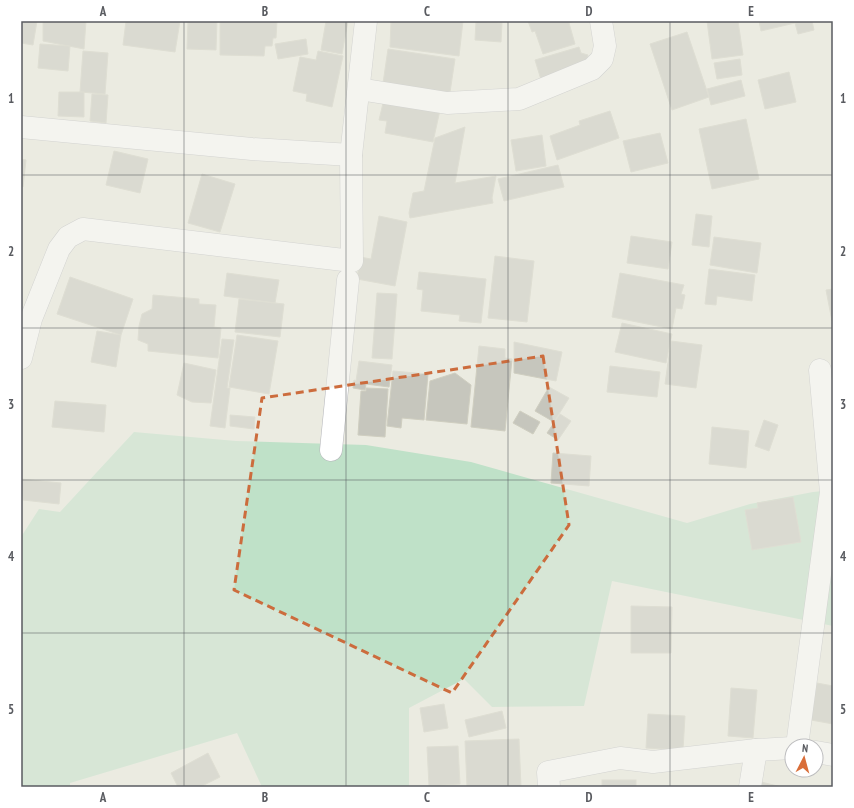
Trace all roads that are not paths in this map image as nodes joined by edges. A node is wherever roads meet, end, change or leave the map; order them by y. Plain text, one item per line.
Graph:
1 (366, 21) edge
2 (601, 21) edge
3 (359, 89) junction
4 (21, 127) edge
5 (351, 155) junction
6 (348, 280) dead end
7 (21, 358) edge
8 (820, 370) dead end
9 (332, 450) dead end
10 (798, 738) edge
11 (784, 748) edge
12 (756, 750) junction
13 (549, 787) edge
14 (750, 787) edge

1 - 3 street
2 - 3 street
3 - 5 street
4 - 5 street
5 - 7 street
6 - 9 street
8 - 10 street
11 - 12 street
12 - 13 street
12 - 14 street

